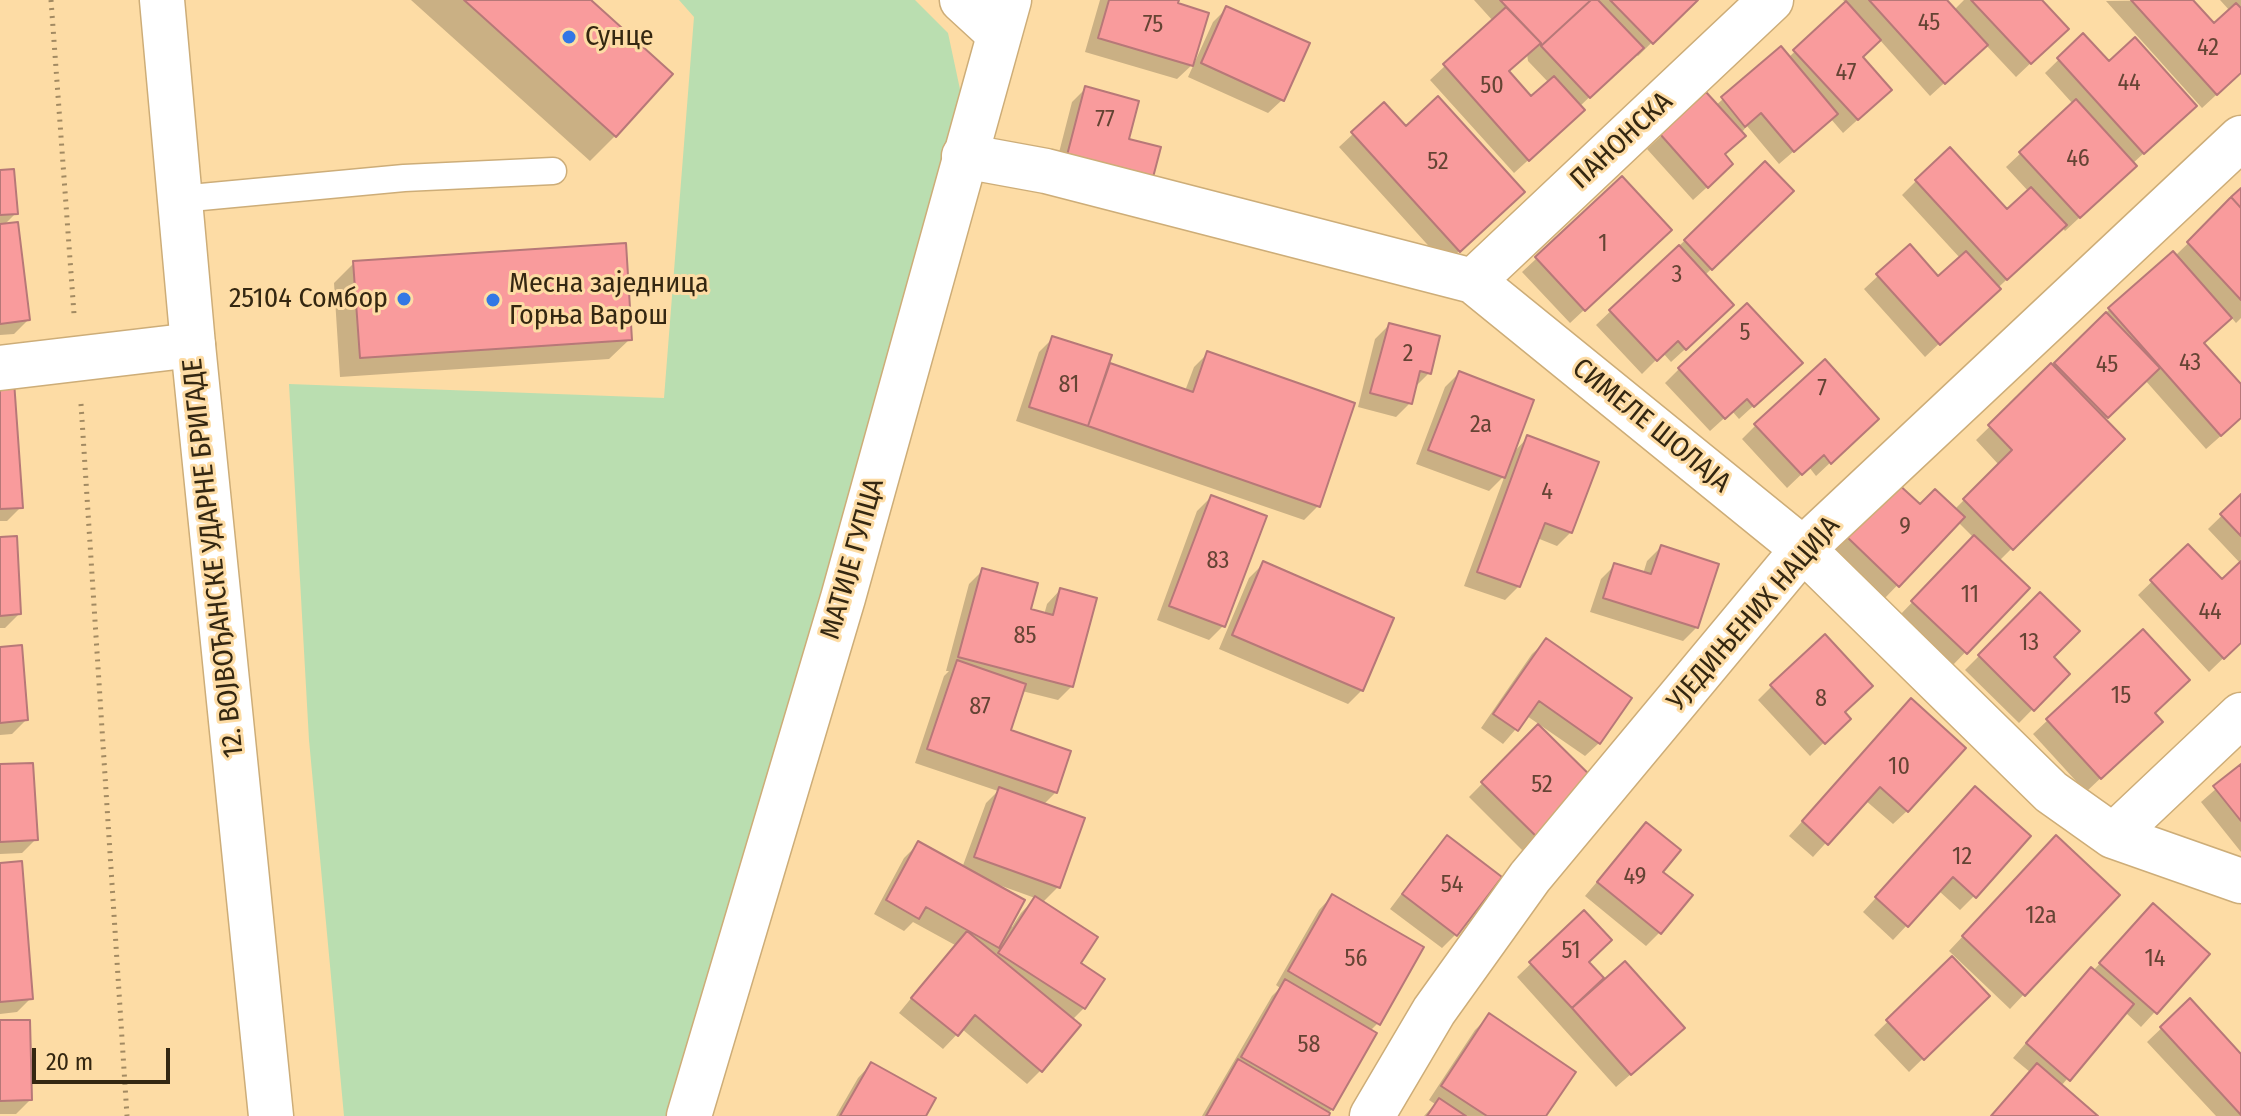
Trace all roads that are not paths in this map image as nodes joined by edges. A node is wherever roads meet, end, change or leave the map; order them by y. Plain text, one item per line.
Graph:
1 (162, 0) edge
2 (962, 0) edge
3 (1771, 0) edge
4 (1004, 17) edge
5 (2241, 138) edge
6 (964, 156) junction
7 (553, 171) dead end
8 (180, 199) junction
9 (1473, 281) junction
10 (193, 345) junction
11 (0, 368) edge
12 (1803, 549) junction
13 (2241, 715) edge
14 (2113, 836) junction
15 (2241, 881) edge
16 (271, 1116) edge
17 (689, 1116) edge
18 (1372, 1116) edge

1 - 8 street, 12. ВОЈВОЂАНСКЕ УДАРНЕ БРИГАДЕ
2 - 4 street
3 - 9 street, ПАНОНСКА
4 - 6 street, МАТИЈЕ ГУПЦА
5 - 12 street, УЈЕДИЊЕНИХ НАЦИЈА
6 - 9 street, СИМЕЛЕ ШОЛАЈА
6 - 17 street, МАТИЈЕ ГУПЦА
7 - 8 lane
8 - 10 street, 12. ВОЈВОЂАНСКЕ УДАРНЕ БРИГАДЕ
9 - 12 street, СИМЕЛЕ ШОЛАЈА
10 - 11 street
10 - 16 street, 12. ВОЈВОЂАНСКЕ УДАРНЕ БРИГАДЕ
12 - 14 street, СИМЕЛЕ ШОЛАЈА
12 - 18 street, УЈЕДИЊЕНИХ НАЦИЈА
13 - 14 street
14 - 15 street, СИМЕЛЕ ШОЛАЈА

